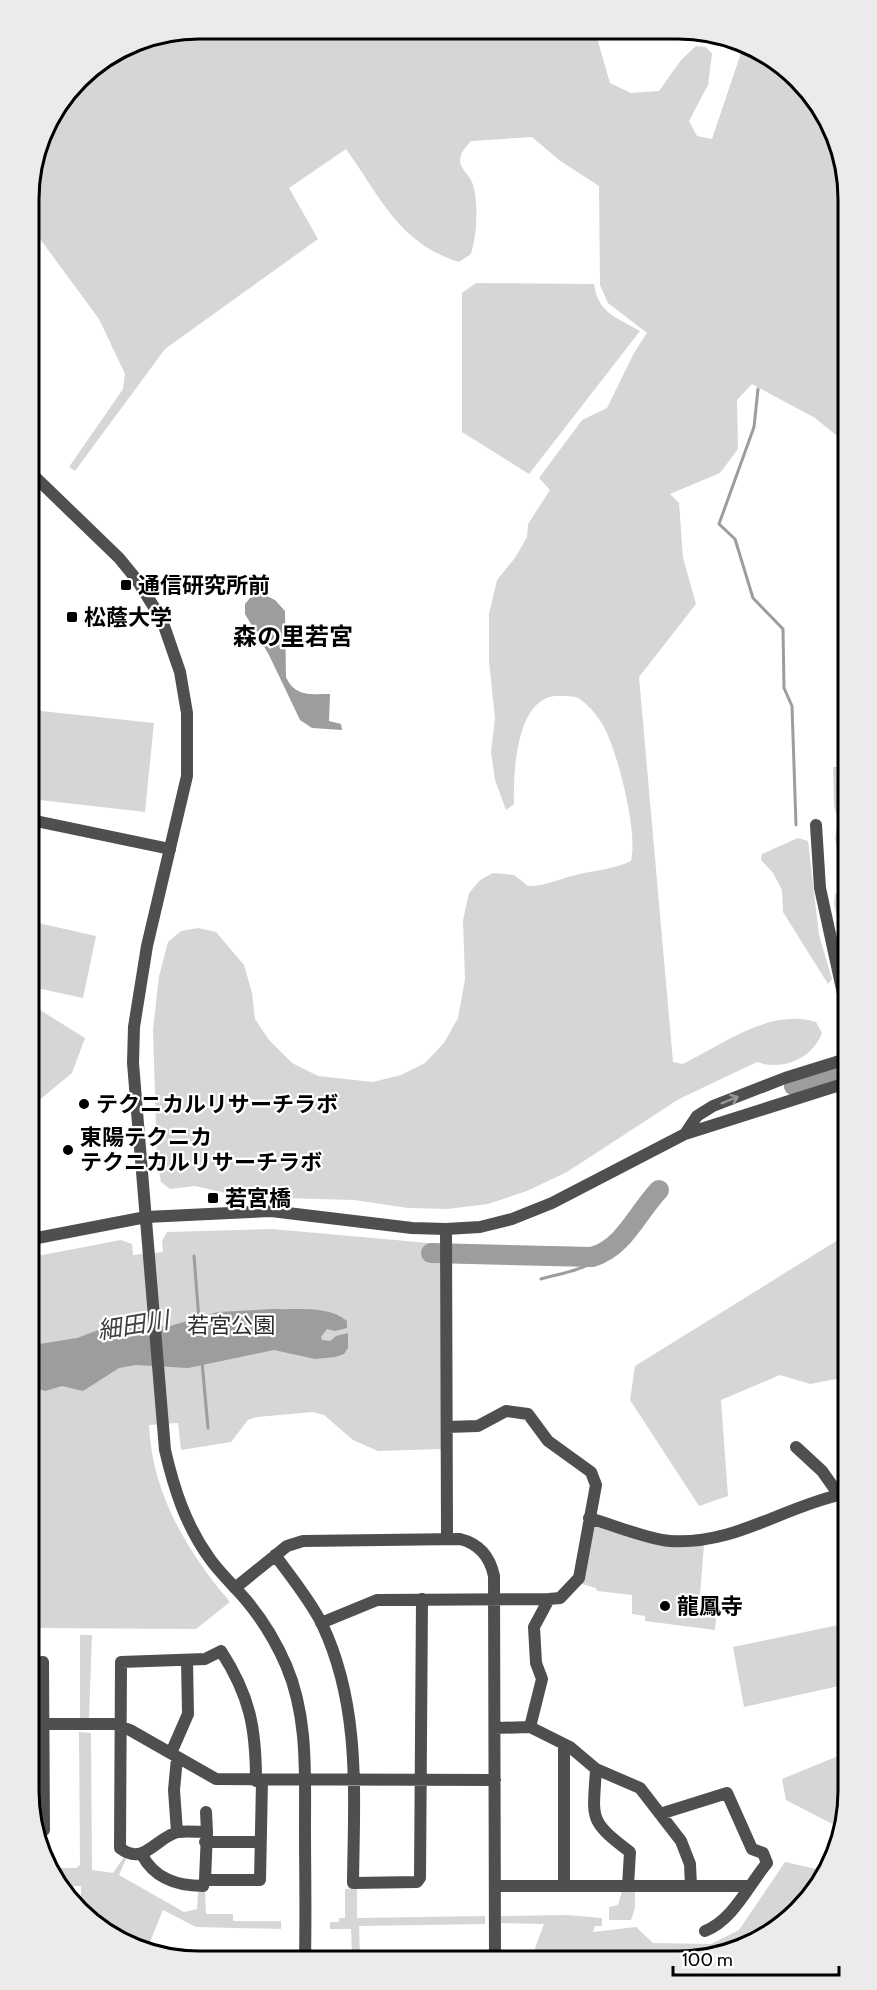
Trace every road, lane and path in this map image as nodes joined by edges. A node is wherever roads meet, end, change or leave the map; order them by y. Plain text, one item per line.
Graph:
1 (39, 481) edge
2 (39, 821) edge
3 (816, 825) dead end
4 (170, 849) junction
5 (838, 971) edge
6 (838, 1061) edge
7 (838, 1086) edge
8 (685, 1134) junction
9 (146, 1217) junction
10 (446, 1229) junction
11 (39, 1238) edge
12 (447, 1427) junction
13 (796, 1447) dead end
14 (589, 1518) junction
15 (447, 1539) junction
16 (275, 1555) junction
17 (235, 1588) junction
18 (422, 1599) junction
19 (495, 1599) junction
20 (549, 1599) junction
21 (321, 1623) junction
22 (187, 1660) junction
23 (39, 1662) edge
24 (39, 1724) edge
25 (120, 1727) junction
26 (530, 1727) junction
27 (495, 1728) junction
28 (564, 1745) junction
29 (174, 1756) junction
30 (596, 1769) junction
31 (422, 1780) junction
32 (495, 1780) junction
33 (259, 1781) junction
34 (305, 1781) junction
35 (354, 1781) junction
36 (206, 1812) dead end
37 (660, 1814) junction
38 (44, 1830) edge
39 (177, 1832) junction
40 (206, 1837) junction
41 (260, 1842) junction
42 (142, 1855) junction
43 (205, 1880) junction
44 (564, 1885) junction
45 (495, 1886) junction
46 (628, 1886) junction
47 (691, 1886) junction
48 (748, 1886) junction
49 (705, 1931) dead end
50 (305, 1951) edge
51 (495, 1951) edge

1 - 4 street
2 - 4 street
3 - 5 street
4 - 9 street
8 -> 6 street
7 - 8 street
8 - 10 street
9 - 10 street
9 - 11 street
9 - 17 street
10 - 12 street
12 - 14 street
12 - 15 street
13 - 14 street
14 - 20 street
15 - 16 street
15 - 19 street
16 - 17 street
16 - 21 street
17 - 34 street
18 - 19 street
18 - 21 street
18 - 31 street
19 - 20 street
19 - 27 street
20 - 26 street
21 - 35 street
22 - 25 street
22 - 29 street
22 - 33 street
23 - 24 street
24 - 25 street
24 - 38 street
25 - 29 street
25 - 42 street
26 - 27 street
26 - 28 street
27 - 32 street
28 - 30 street
28 - 44 street
29 - 33 street
29 - 39 street
30 - 37 street
30 - 46 street
31 - 32 street
31 - 35 street
31 - 35 street
32 - 45 street
33 - 34 street
33 - 41 street
34 - 35 street
34 - 50 street
36 - 40 street
37 - 47 street
37 - 48 street
39 - 40 street
39 - 42 street
40 - 41 street
40 - 43 street
41 - 43 street
42 - 43 street
44 - 45 street
44 - 46 street
45 - 51 street
46 - 47 street
47 - 48 street
48 - 49 street

